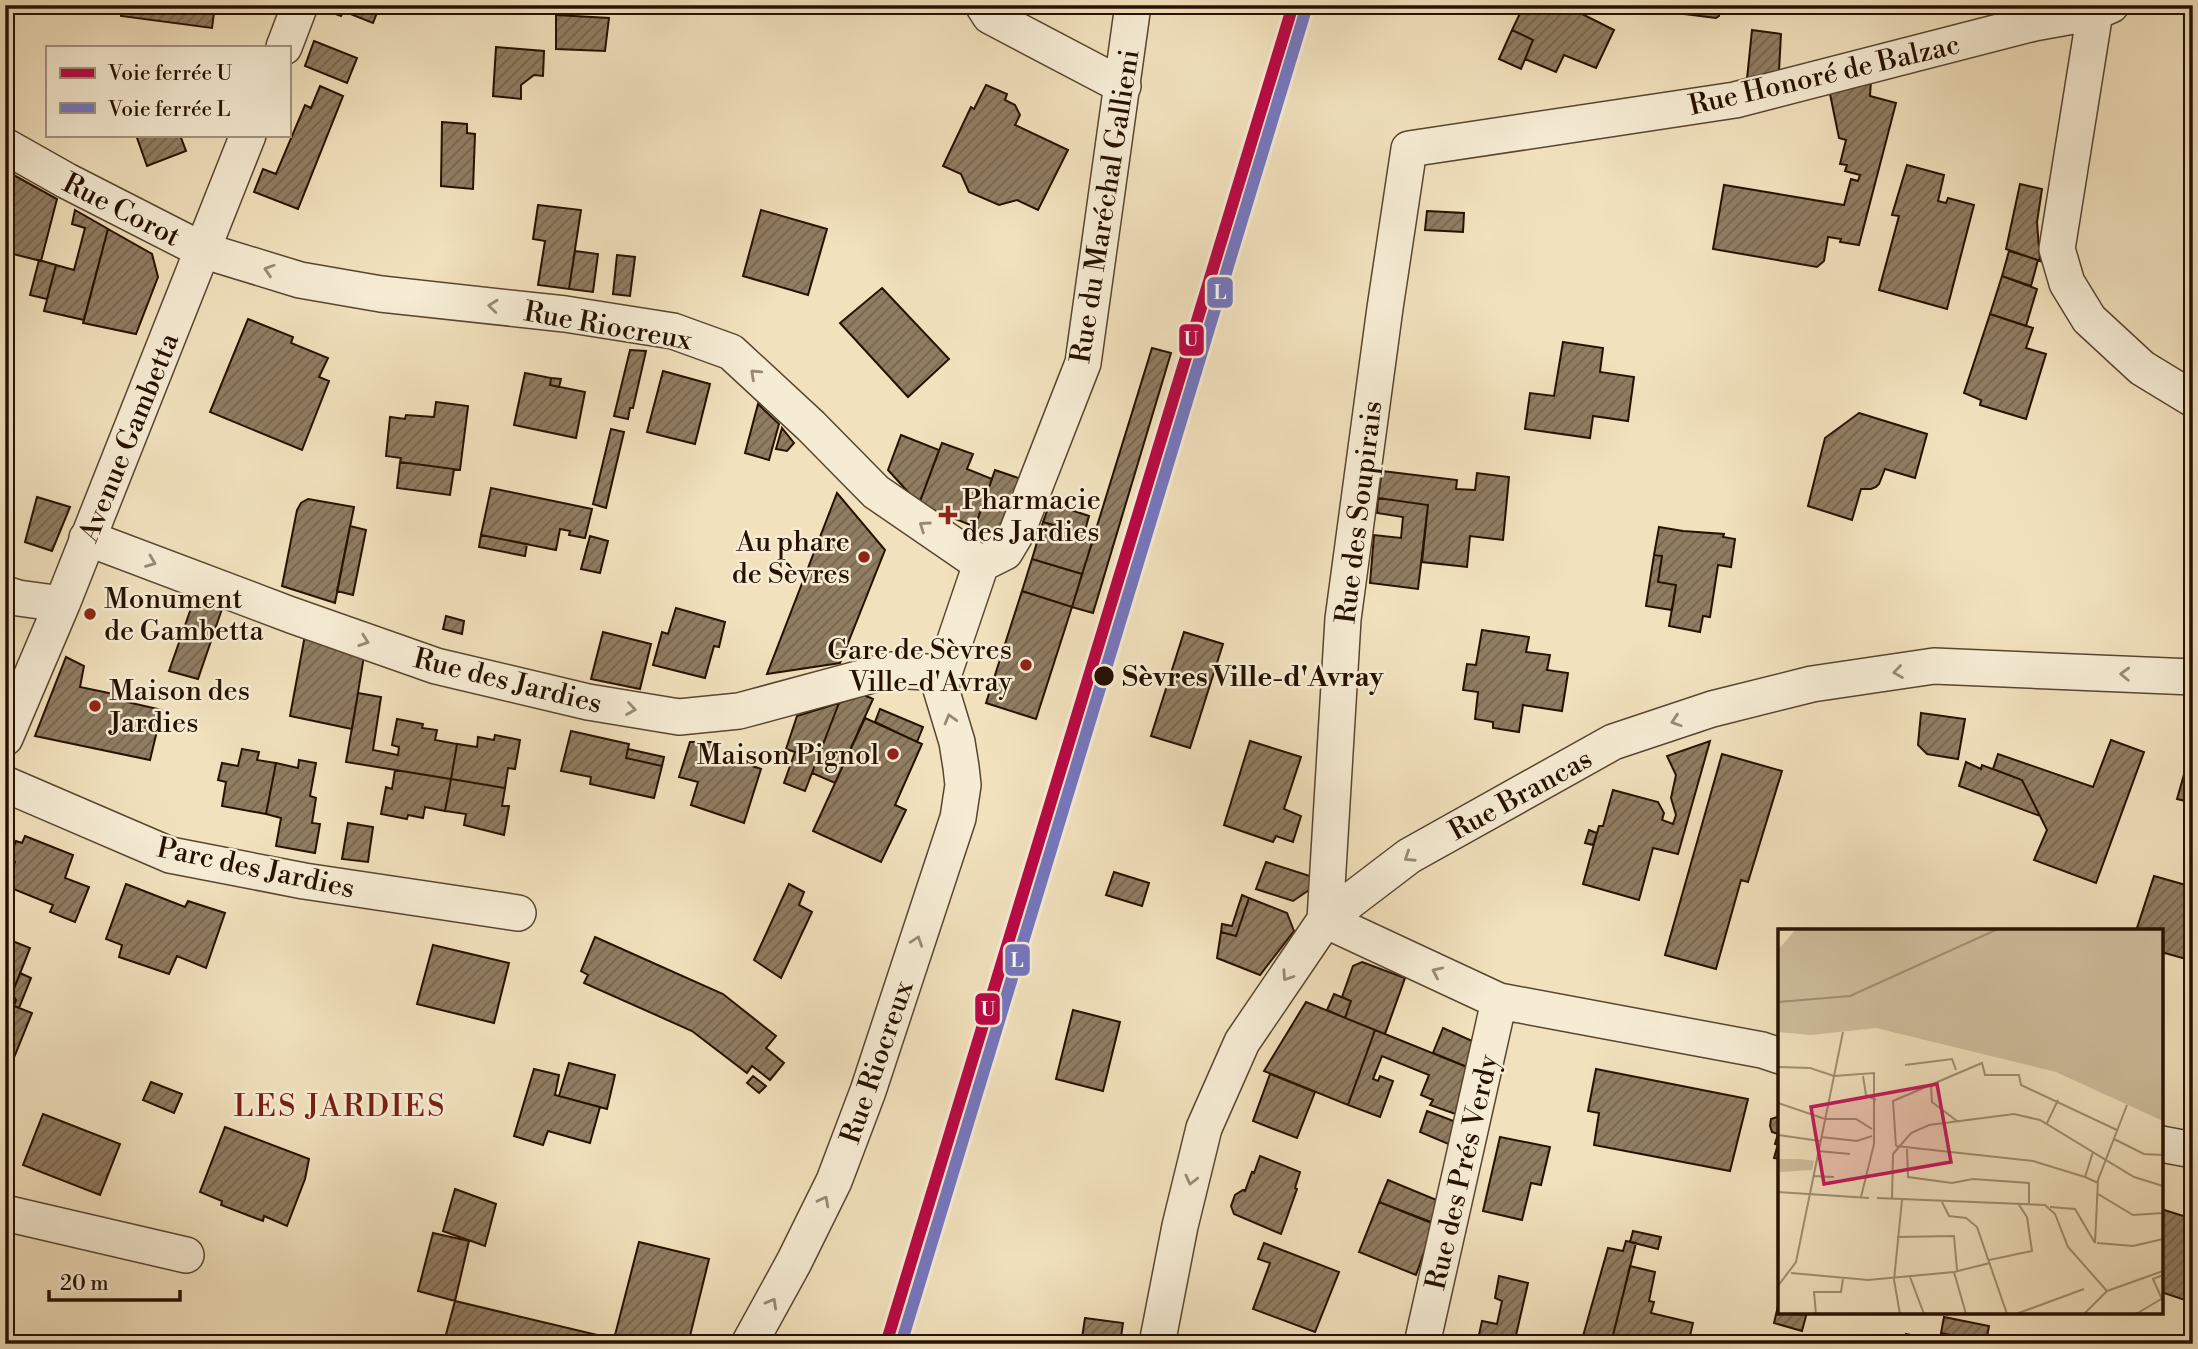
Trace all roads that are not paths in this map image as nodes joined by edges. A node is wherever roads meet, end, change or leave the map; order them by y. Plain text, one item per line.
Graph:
1 (300, 5) edge
2 (983, 5) edge
3 (1133, 5) edge
4 (2103, 9) edge
5 (284, 46) edge
6 (1123, 86) junction
7 (248, 136) edge
8 (5, 146) edge
9 (1409, 149) joint
10 (202, 250) junction
11 (2193, 399) edge
12 (87, 538) junction
13 (981, 564) junction
14 (5, 594) edge
15 (62, 604) junction
16 (944, 673) junction
17 (2193, 677) edge
18 (5, 738) edge
19 (5, 784) edge
20 (518, 913) dead end
21 (1325, 920) junction
22 (1499, 1001) junction
23 (1778, 1055) edge
24 (2163, 1144) edge
25 (2193, 1150) edge
26 (5, 1213) edge
27 (186, 1255) dead end
28 (749, 1344) edge
29 (1157, 1344) edge
30 (1422, 1344) edge

1 - 5 street
2 - 6 street
3 - 6 street, Rue du Maréchal Gallieni
4 - 9 street, Rue Honoré de Balzac
4 - 11 street
6 - 13 street, Rue du Maréchal Gallieni
7 - 10 street, Avenue Gambetta
8 - 10 street, Rue Corot
9 - 21 street, Rue des Soupirais
10 - 12 street, Avenue Gambetta
13 -> 10 street, Rue Riocreux
12 - 15 street, Avenue Gambetta
12 -> 16 street, Rue des Jardies
13 - 16 street
14 - 15 street
15 - 18 street, Avenue Gambetta
28 -> 16 street, Rue Riocreux
17 -> 21 street, Rue Brancas
19 - 20 street, Parc des Jardies
22 -> 21 street
21 -> 29 street, Rue Brancas
22 - 23 street
22 - 30 street, Rue des Prés Verdy
24 - 25 street
26 - 27 street

